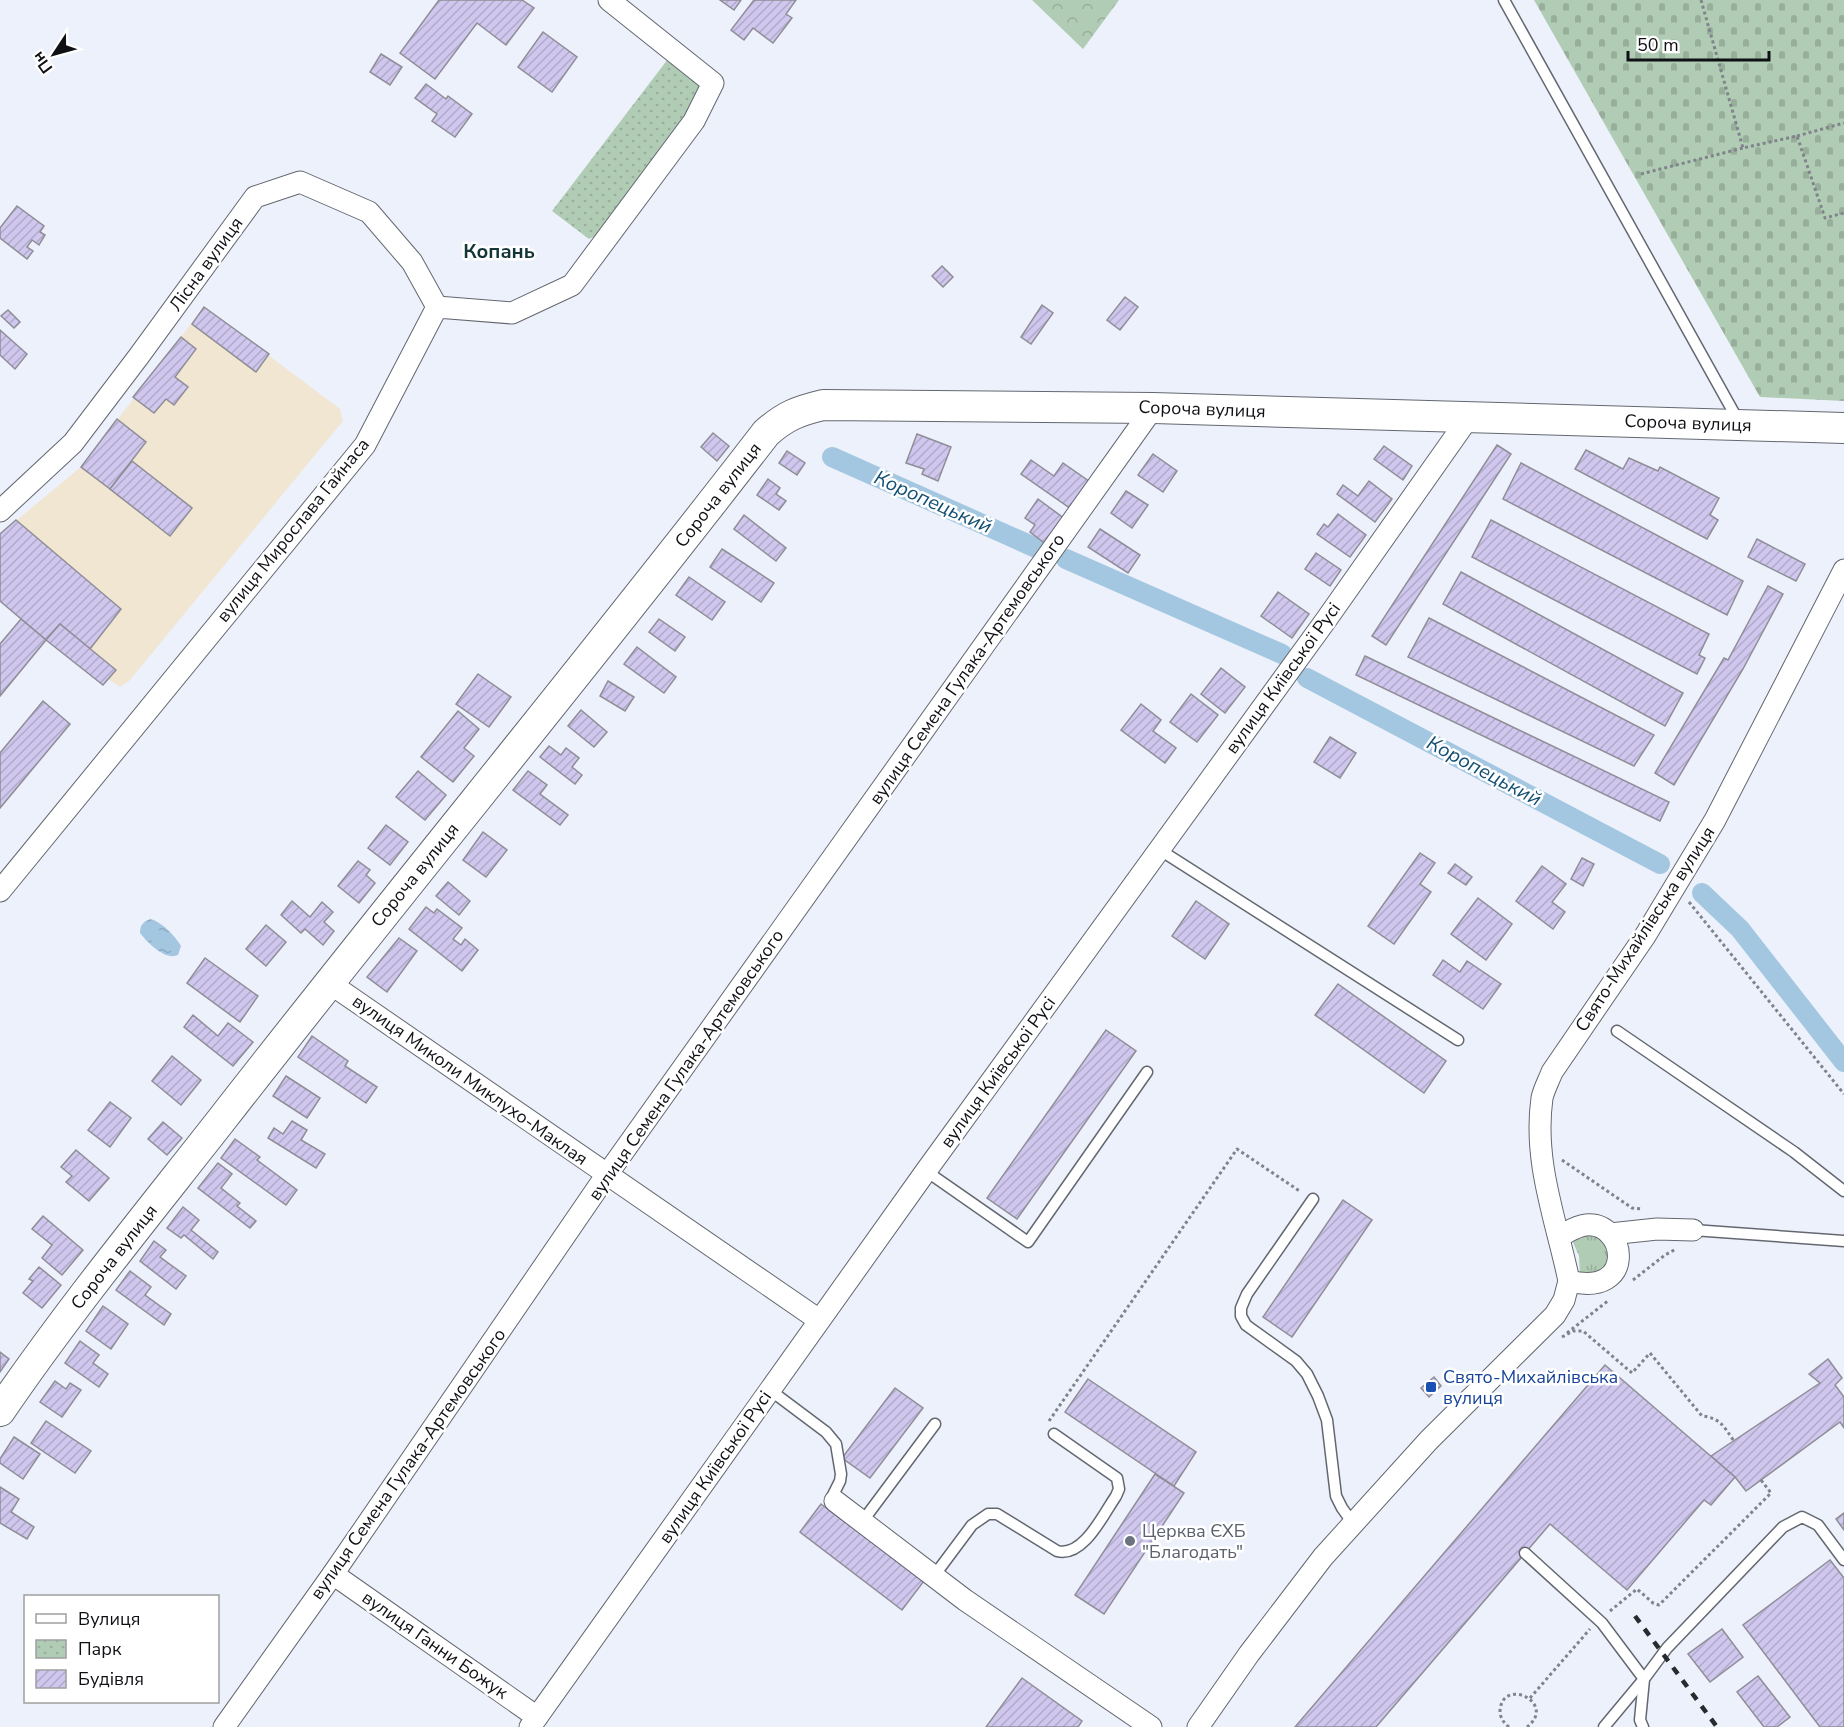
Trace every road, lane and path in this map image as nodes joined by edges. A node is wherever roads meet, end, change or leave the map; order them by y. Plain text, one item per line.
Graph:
1 (609, 0) edge
2 (1504, 0) edge
3 (1701, 0) edge
4 (1844, 123) edge
5 (1797, 136) junction
6 (1743, 148) junction
7 (1641, 174) dead end
8 (1844, 213) edge
9 (437, 307) junction
10 (1154, 408) junction
11 (1469, 417) junction
12 (1740, 425) junction
13 (1844, 428) edge
14 (0, 511) edge
15 (1844, 570) edge
16 (1160, 850) junction
17 (0, 891) edge
18 (1687, 900) dead end
19 (328, 982) junction
20 (1617, 1031) dead end
21 (1458, 1040) dead end
22 (1147, 1072) dead end
23 (1844, 1094) edge
24 (1558, 1155) dead end
25 (926, 1171) junction
26 (607, 1175) junction
27 (1844, 1191) edge
28 (1313, 1199) joint
29 (1643, 1210) dead end
30 (1693, 1230) joint
31 (1560, 1236) junction
32 (1614, 1241) junction
33 (1844, 1241) edge
34 (1679, 1248) dead end
35 (1569, 1281) junction
36 (1627, 1285) dead end
37 (1610, 1299) dead end
38 (819, 1320) junction
39 (1562, 1337) junction
40 (1555, 1342) dead end
41 (770, 1390) junction
42 (0, 1411) edge
43 (935, 1424) dead end
44 (1054, 1434) joint
45 (1734, 1441) dead end
46 (1761, 1480) dead end
47 (835, 1501) joint
48 (862, 1522) junction
49 (1352, 1522) junction
50 (1525, 1553) dead end
51 (1844, 1560) edge
52 (333, 1574) junction
53 (934, 1576) junction
54 (1599, 1621) junction
55 (1644, 1679) junction
56 (1530, 1698) junction
57 (533, 1722) edge
58 (224, 1727) edge
59 (1151, 1727) edge
60 (1198, 1727) edge
61 (1508, 1727) edge
62 (1527, 1727) edge
63 (1604, 1727) edge
64 (1643, 1727) edge

1 - 9 street
2 - 12 lane
3 - 6 path
4 - 5 path
5 - 6 path
5 - 8 path
6 - 7 path
9 - 14 street, Лісна вулиця
9 - 17 street, вулиця Мирослава Гайнаса
10 - 11 main road, Сороча вулиця
10 - 19 main road, Сороча вулиця
10 - 26 street, вулиця Семена Гулака-Артемовського
11 - 12 main road, Сороча вулиця
11 - 16 street, вулиця Київської Русі
12 - 13 main road, Сороча вулиця
15 - 31 street, Свято-Михайлівська вулиця
16 - 21 lane
16 - 25 street, вулиця Київської Русі
18 - 23 path
19 - 26 street, вулиця Миколи Миклухо-Маклая
19 - 42 main road, Сороча вулиця
20 - 27 lane
22 - 25 lane
24 - 29 path
25 - 38 street, вулиця Київської Русі
26 - 38 street, вулиця Миколи Миклухо-Маклая
26 - 52 street, вулиця Семена Гулака-Артемовського
28 - 44 path
28 - 49 lane
30 - 32 street
30 - 33 lane
31 - 32 street
31 - 35 street
32 - 35 street
34 - 36 path
35 - 49 street
37 - 39 path
38 - 41 street, вулиця Київської Русі
39 - 40 path
39 - 45 path
41 - 47 lane
41 - 57 street, вулиця Київської Русі
43 - 48 lane
44 - 53 lane
46 - 54 path
47 - 48 street
48 - 53 street
49 - 60 street
50 - 54 lane
51 - 55 lane
52 - 57 street, вулиця Ганни Божук
52 - 58 street, вулиця Семена Гулака-Артемовського
53 - 59 street
54 - 55 lane
54 - 56 path
55 - 63 lane
55 - 64 lane
56 - 61 path
56 - 62 path

